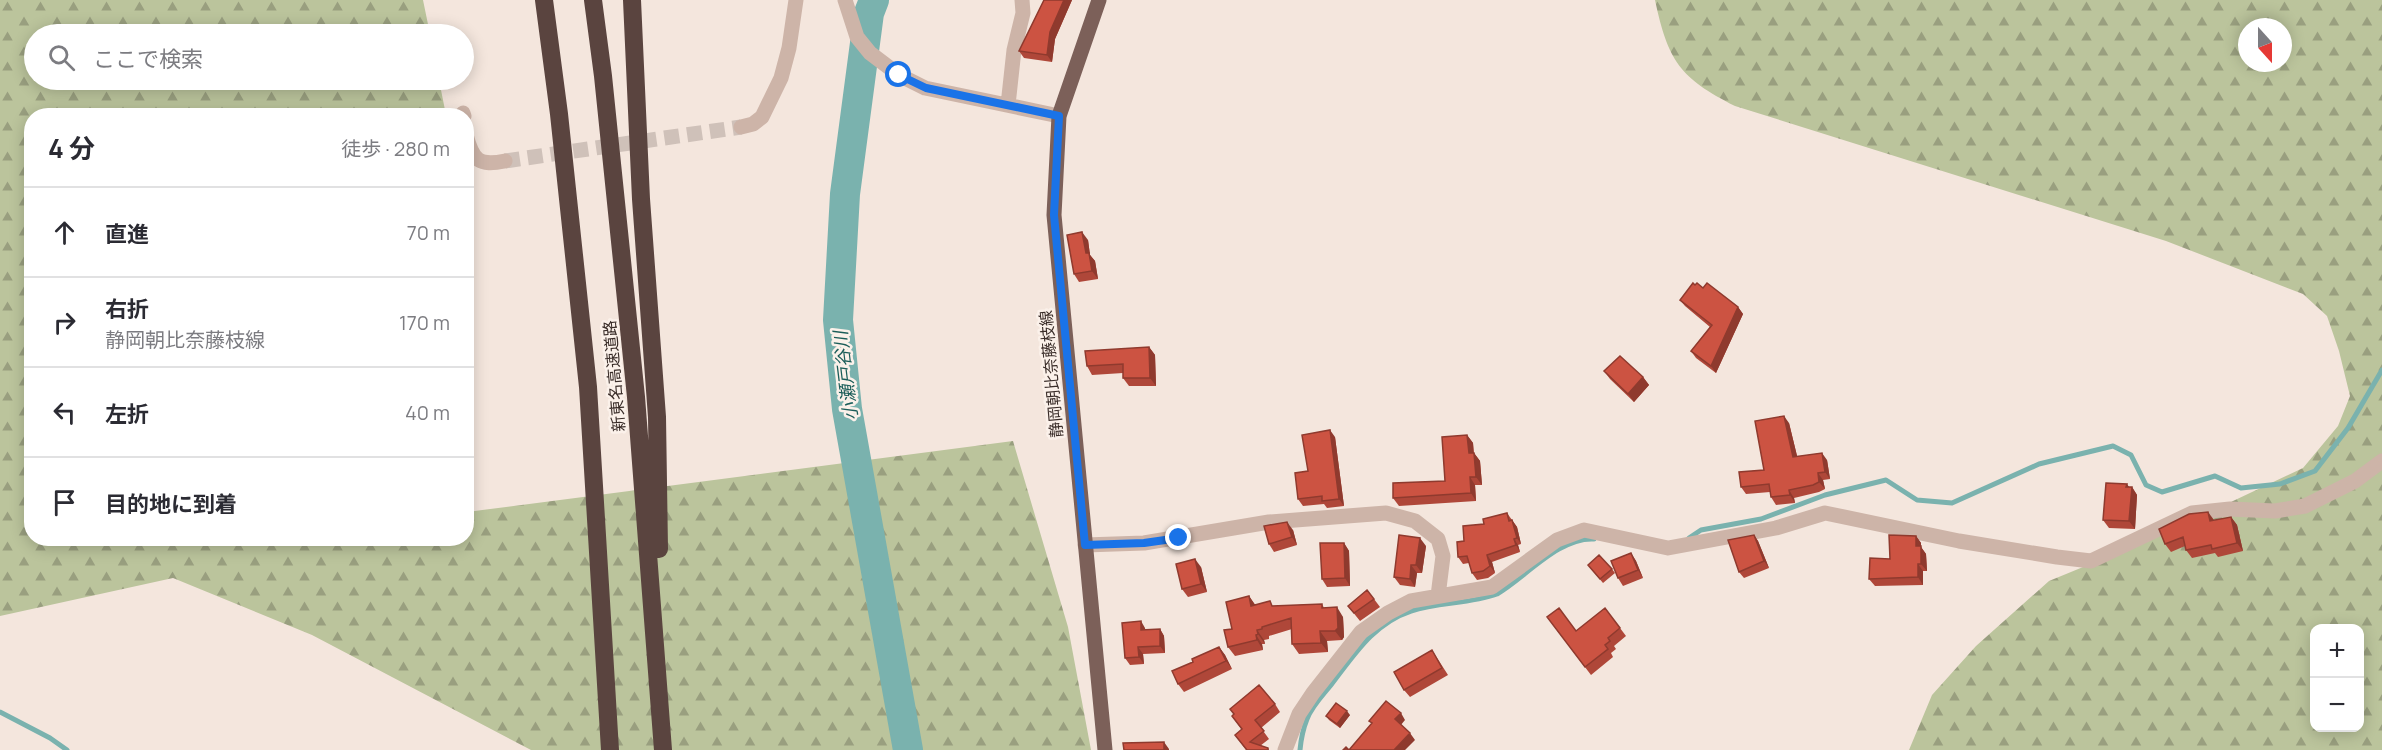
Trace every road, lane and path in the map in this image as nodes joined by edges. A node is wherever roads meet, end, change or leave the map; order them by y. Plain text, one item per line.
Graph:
1 (544, 0) edge
2 (593, 0) edge
3 (632, 0) edge
4 (796, 0) edge
5 (845, 0) edge
6 (1022, 0) edge
7 (1099, 0) edge
8 (1008, 105) junction
9 (1059, 116) junction
10 (741, 127) tunnel mouth
11 (474, 156) edge
12 (505, 161) tunnel mouth
13 (2382, 461) edge
14 (1085, 545) junction
15 (1438, 596) junction
16 (662, 743) edge
17 (610, 750) edge
18 (1105, 750) edge
19 (1285, 750) edge

1 - 17 highway, 新東名高速道路
2 - 16 highway, 新東名高速道路
3 - 16 highway
4 - 10 street
5 - 8 street
6 - 8 street
7 - 9 main road, 静岡朝比奈藤枝線
8 - 9 street
9 - 14 main road, 静岡朝比奈藤枝線
11 - 12 street
13 - 15 street
14 - 15 street
14 - 18 main road, 静岡朝比奈藤枝線
15 - 19 street

